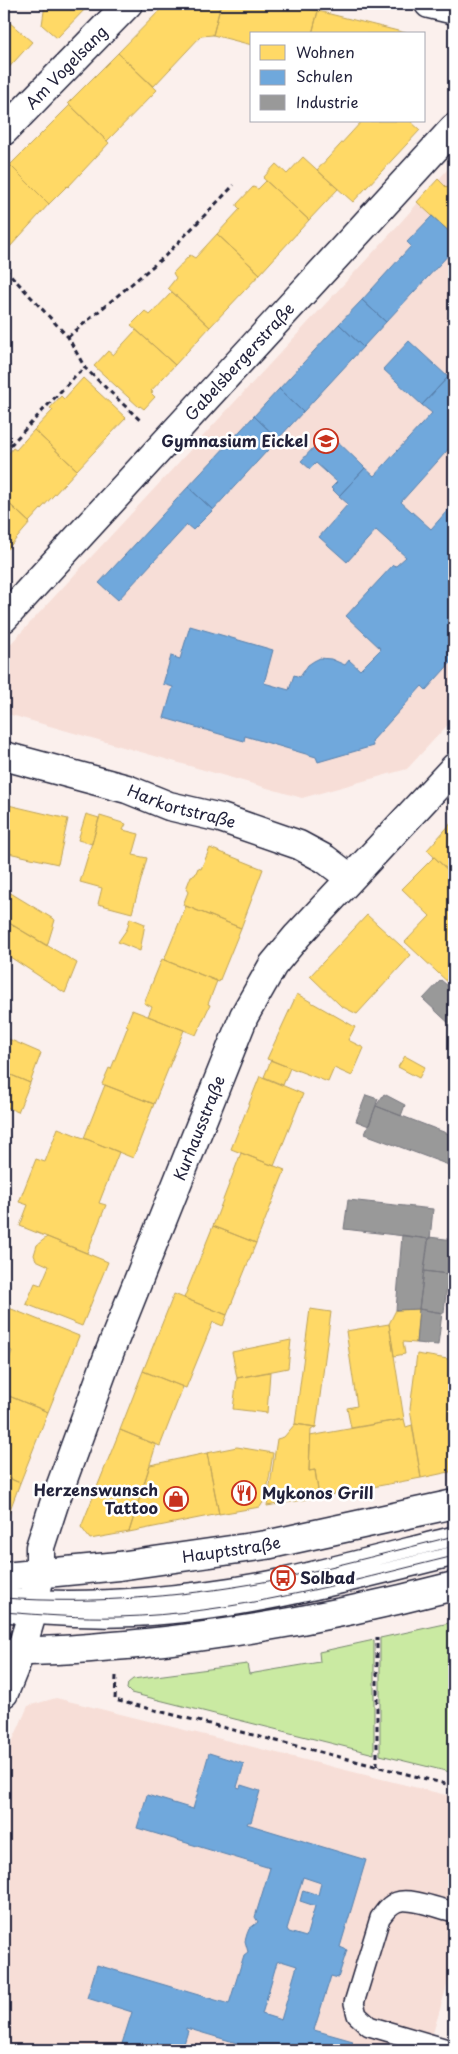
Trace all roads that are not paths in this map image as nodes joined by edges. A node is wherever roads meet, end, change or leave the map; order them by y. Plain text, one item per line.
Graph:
1 (128, 4) edge
2 (429, 4) edge
3 (454, 10) edge
4 (454, 128) edge
5 (4, 131) edge
6 (4, 618) edge
7 (4, 756) edge
8 (454, 768) edge
9 (350, 878) junction
10 (454, 1504) edge
11 (454, 1536) edge
12 (454, 1556) edge
13 (454, 1586) edge
14 (19, 1591) edge
15 (4, 1612) edge
16 (12, 1651) edge
17 (4, 1694) edge
18 (454, 1912) edge
19 (451, 2050) edge

1 - 5 street, Am Vogelsang
2 - 3 street
4 - 6 street, Gabelsbergerstraße
7 - 9 street, Harkortstraße
8 - 9 street, Kurhausstraße
9 - 14 street, Kurhausstraße
10 - 14 street, Hauptstraße
11 - 14 lane
12 - 14 lane
13 - 16 street
14 - 15 lane
14 - 16 street, Kurhausstraße
16 - 17 street, Kurhausstraße
18 - 19 lane

